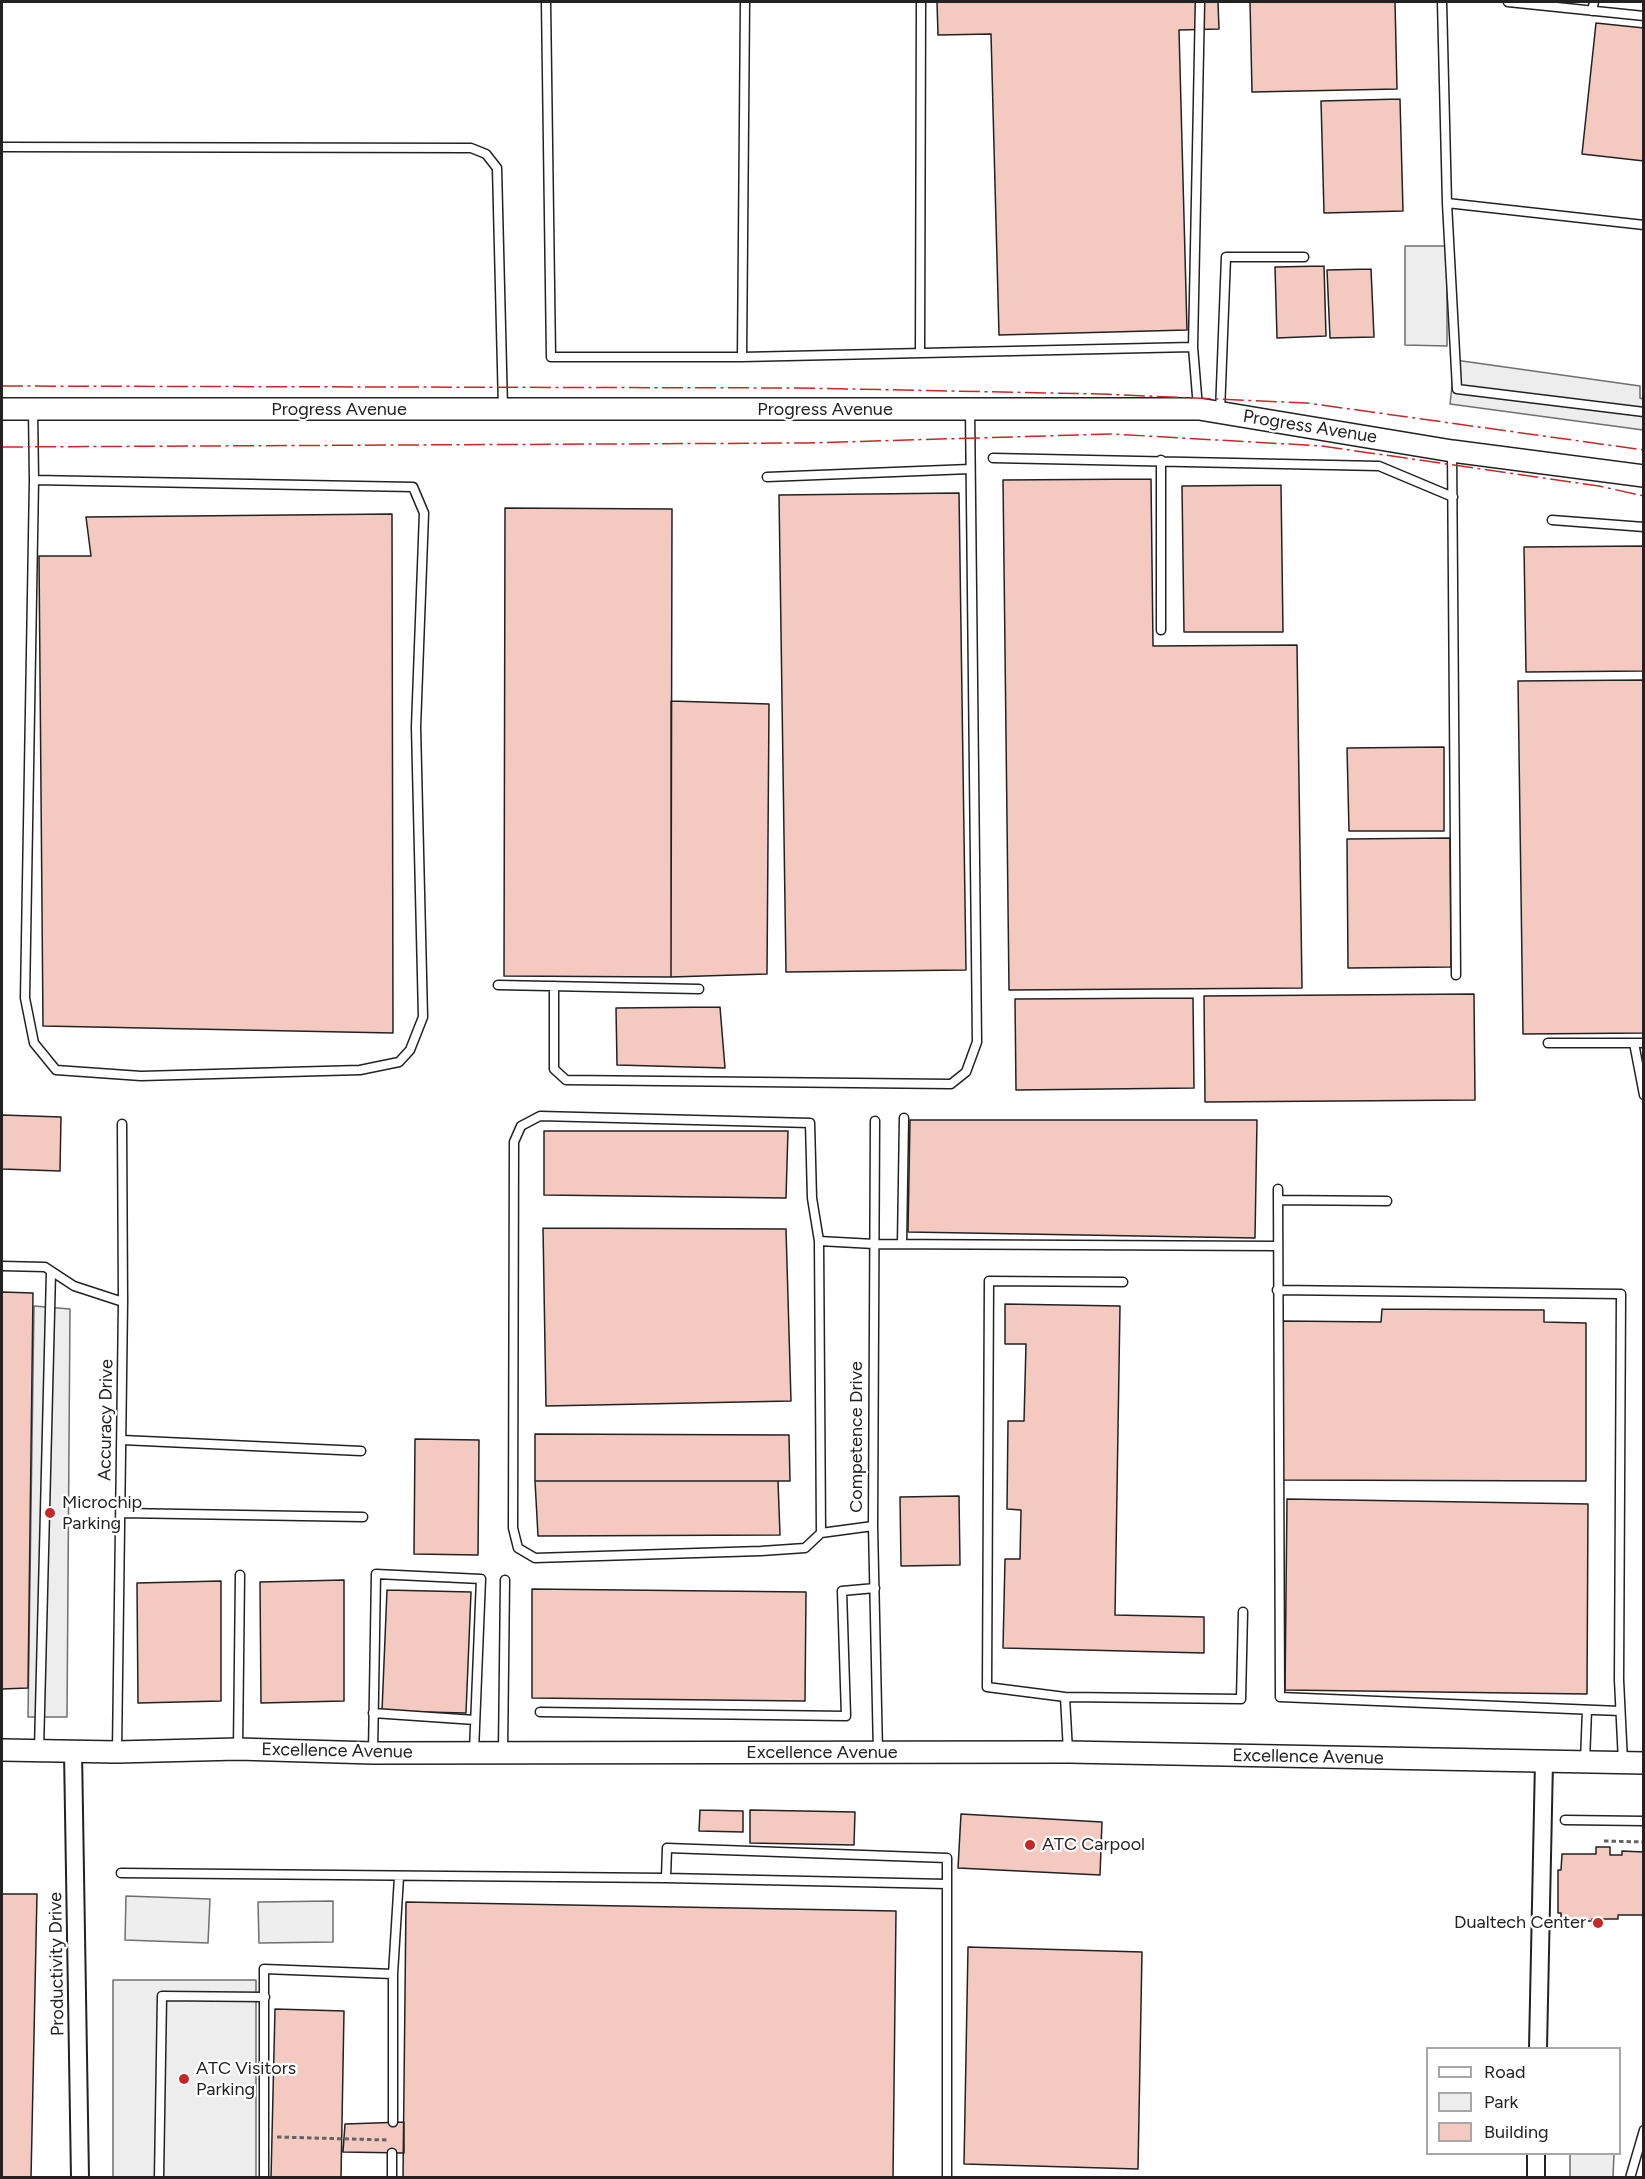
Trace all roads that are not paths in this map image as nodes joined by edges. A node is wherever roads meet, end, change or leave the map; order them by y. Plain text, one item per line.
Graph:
1 (546, 2) edge
2 (745, 2) edge
3 (921, 2) edge
4 (1200, 2) edge
5 (1442, 2) edge
6 (1508, 2) edge
7 (1594, 2) edge
8 (1592, 11) junction
9 (1644, 16) edge
10 (2, 147) edge
11 (1447, 203) junction
12 (1644, 225) edge
13 (1304, 257) dead end
14 (1193, 347) junction
15 (920, 353) junction
16 (741, 357) junction
17 (2, 409) edge
18 (503, 409) junction
19 (1198, 409) junction
20 (33, 410) junction
21 (970, 410) junction
22 (1644, 412) edge
23 (1220, 413) junction
24 (1452, 451) junction
25 (993, 458) dead end
26 (1161, 460) junction
27 (970, 469) junction
28 (1644, 476) edge
29 (767, 477) dead end
30 (34, 480) junction
31 (1453, 497) junction
32 (1552, 520) dead end
33 (1644, 527) edge
34 (1161, 630) dead end
35 (1456, 975) dead end
36 (498, 985) dead end
37 (554, 986) junction
38 (699, 989) dead end
39 (1548, 1043) dead end
40 (1634, 1043) junction
41 (1644, 1043) edge
42 (1644, 1095) edge
43 (904, 1118) dead end
44 (875, 1121) dead end
45 (122, 1124) dead end
46 (1278, 1189) dead end
47 (1278, 1200) junction
48 (1387, 1201) dead end
49 (819, 1241) junction
50 (874, 1244) junction
51 (902, 1244) junction
52 (1276, 1246) junction
53 (2, 1266) edge
54 (51, 1272) junction
55 (1123, 1282) dead end
56 (1277, 1290) junction
57 (123, 1302) junction
58 (122, 1440) junction
59 (361, 1450) dead end
60 (121, 1513) junction
61 (363, 1517) dead end
62 (873, 1526) junction
63 (821, 1533) junction
64 (240, 1575) dead end
65 (505, 1580) dead end
66 (874, 1588) junction
67 (1243, 1612) dead end
68 (1065, 1697) junction
69 (1587, 1710) junction
70 (1620, 1711) junction
71 (540, 1712) dead end
72 (372, 1713) junction
73 (475, 1720) junction
74 (237, 1749) junction
75 (2, 1750) edge
76 (39, 1750) junction
77 (73, 1751) junction
78 (474, 1751) junction
79 (117, 1752) junction
80 (503, 1752) junction
81 (1068, 1752) junction
82 (374, 1753) junction
83 (878, 1753) junction
84 (1544, 1761) junction
85 (1633, 1762) edge
86 (1585, 1763) junction
87 (1565, 1820) dead end
88 (1644, 1821) edge
89 (121, 1873) dead end
90 (399, 1877) junction
91 (666, 1878) junction
92 (946, 1884) junction
93 (393, 1974) junction
94 (265, 1998) junction
95 (1538, 2047) edge
96 (393, 2122) dead end
97 (1644, 2130) edge
98 (392, 2153) dead end
99 (1536, 2155) edge
100 (80, 2178) edge
101 (159, 2178) edge
102 (264, 2178) edge
103 (392, 2178) edge
104 (947, 2178) edge
105 (1536, 2178) edge
106 (1630, 2178) edge

1 - 16 lane
2 - 16 lane
3 - 15 lane
4 - 14 lane
5 - 11 lane
6 - 8 lane
7 - 8 lane
8 - 9 lane
10 - 18 lane
11 - 12 lane
11 - 22 lane
13 - 23 lane
14 - 15 lane
14 - 19 lane
15 - 16 lane
17 - 20 street, Progress Avenue
18 - 20 street, Progress Avenue
18 - 21 street, Progress Avenue
19 - 21 street, Progress Avenue
19 - 23 street, Progress Avenue
20 - 30 lane
21 - 27 lane
23 - 24 street, Progress Avenue
24 - 28 street, Progress Avenue
24 - 31 lane
25 - 26 lane
26 - 31 lane
26 - 34 lane
27 - 29 lane
27 - 37 lane
30 - 30 lane
31 - 35 lane
32 - 33 lane
36 - 37 lane
37 - 38 lane
39 - 40 lane
40 - 41 lane
40 - 42 lane
43 - 51 lane
44 - 50 lane, Competence Drive
45 - 57 lane, Accuracy Drive
46 - 47 lane
47 - 48 lane
47 - 52 lane
49 - 50 lane
49 - 63 lane
49 - 63 lane
50 - 51 lane
50 - 62 lane, Competence Drive
51 - 52 lane
52 - 56 lane
53 - 54 lane
54 - 57 lane
54 - 76 lane
55 - 68 lane
56 - 69 lane
56 - 70 lane
57 - 58 lane, Accuracy Drive
58 - 59 lane
58 - 60 lane, Accuracy Drive
60 - 61 lane
60 - 79 lane, Accuracy Drive
62 - 63 lane
62 - 66 lane, Competence Drive
64 - 74 lane
65 - 80 lane
66 - 71 lane
66 - 83 lane, Competence Drive
67 - 68 lane
68 - 81 lane
69 - 70 lane
69 - 86 lane
70 - 85 lane
72 - 73 lane
72 - 73 lane
72 - 82 lane
73 - 78 lane
74 - 79 street, Excellence Avenue
74 - 82 street, Excellence Avenue
75 - 76 street, Excellence Avenue
76 - 77 street, Excellence Avenue
77 - 79 street, Excellence Avenue
77 - 100 street, Productivity Drive
78 - 80 street, Excellence Avenue
78 - 82 street, Excellence Avenue
80 - 83 street, Excellence Avenue
81 - 83 street, Excellence Avenue
81 - 84 street, Excellence Avenue
84 - 86 street, Excellence Avenue
84 - 95 street
85 - 86 street, Excellence Avenue
87 - 88 lane
89 - 90 lane
90 - 91 lane
90 - 93 lane
91 - 92 lane
91 - 92 lane
92 - 104 lane
93 - 94 lane
93 - 96 lane
94 - 101 lane
94 - 102 lane
97 - 106 lane
98 - 103 lane
99 - 105 street

